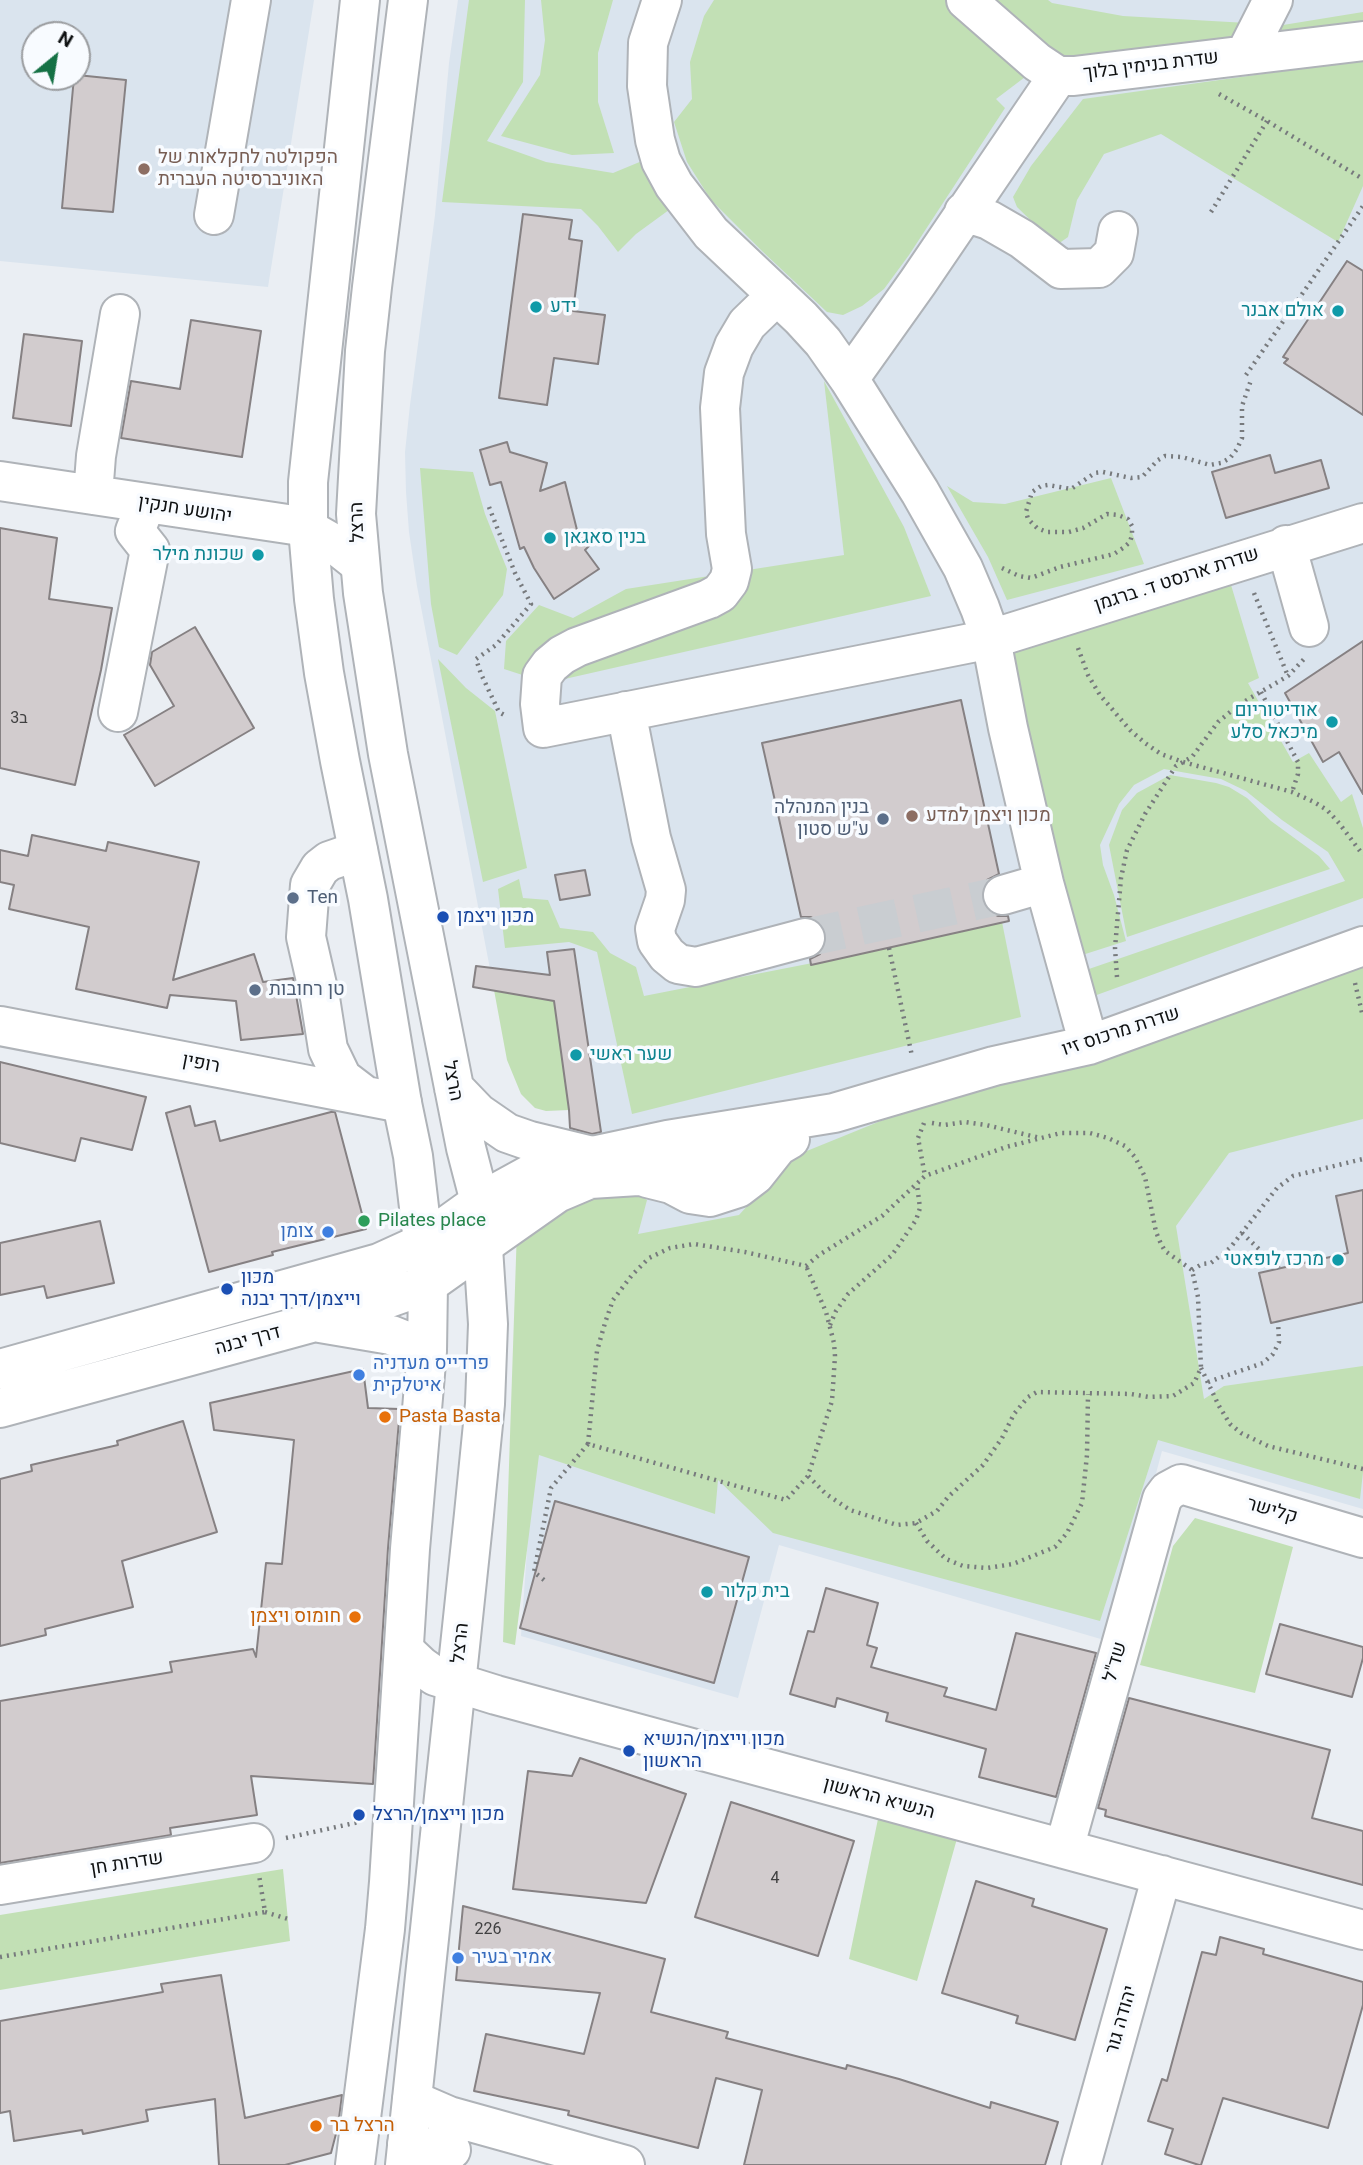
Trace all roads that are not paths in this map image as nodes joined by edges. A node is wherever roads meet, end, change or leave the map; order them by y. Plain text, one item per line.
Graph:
1 (251, 0) edge
2 (360, 0) edge
3 (408, 0) edge
4 (662, 0) edge
5 (966, 0) edge
6 (1273, 0) edge
7 (1363, 41) edge
8 (1245, 55) junction
9 (1058, 76) junction
10 (964, 212) junction
11 (214, 215) dead end
12 (1118, 231) dead end
13 (777, 295) junction
14 (120, 314) dead end
15 (849, 379) junction
16 (0, 481) edge
17 (93, 495) junction
18 (146, 504) junction
19 (1363, 523) edge
20 (308, 528) junction
21 (1286, 545) junction
22 (360, 564) junction
23 (1309, 628) road end
24 (991, 639) junction
25 (626, 711) junction
26 (118, 712) dead end
27 (358, 851) junction
28 (1044, 883) junction
29 (1003, 895) tunnel mouth
30 (805, 938) tunnel mouth
31 (1363, 946) edge
32 (0, 1026) edge
33 (1089, 1045) junction
34 (454, 1088) junction
35 (363, 1094) junction
36 (402, 1103) junction
37 (834, 1113) junction
38 (592, 1156) junction
39 (480, 1202) junction
40 (423, 1242) junction
41 (483, 1245) junction
42 (428, 1284) junction
43 (314, 1322) junction
44 (427, 1351) junction
45 (0, 1369) edge
46 (0, 1408) edge
47 (1181, 1484) joint
48 (1363, 1538) edge
49 (404, 1650) junction
50 (457, 1684) junction
51 (254, 1843) road end
52 (1064, 1849) junction
53 (1162, 1875) junction
54 (0, 1885) edge
55 (1363, 1930) edge
56 (412, 2100) junction
57 (451, 2150) dead end
58 (406, 2155) edge
59 (355, 2165) edge
60 (625, 2165) edge
61 (1081, 2165) edge

1 - 11 street
2 - 20 street
3 - 22 street, הרצל
4 - 13 street
5 - 9 street, שדרת בנימין בלוך
6 - 8 street
7 - 8 street, שדרת בנימין בלוך
8 - 9 street, שדרת בנימין בלוך
9 - 10 street
10 - 12 street
10 - 15 street
13 - 15 street
13 - 25 street, שדרת ארנסט ד. ברגמן
14 - 17 street
15 - 24 street
16 - 17 street, יהושע חנקין
17 - 18 street, יהושע חנקין
18 - 20 street, יהושע חנקין
18 - 26 street
19 - 21 street, שדרת ארנסט ד. ברגמן
20 - 22 street, יהושע חנקין
20 - 27 street
21 - 23 street
21 - 24 street, שדרת ארנסט ד. ברגמן
22 - 34 street, הרצל
24 - 25 street, שדרת ארנסט ד. ברגמן
24 - 28 street
25 - 30 street
27 - 35 street
27 - 36 street
28 - 29 street
28 - 33 street
31 - 33 street, שדרת מרכוס זיו
32 - 35 street, רופין
33 - 37 street, שדרת מרכוס זיו
34 - 38 street
34 - 39 street, הרצל
35 - 36 street, רופין
36 - 40 street
37 - 38 street, שדרת מרכוס זיו
37 - 41 street, שדרת מרכוס זיו
38 - 39 street, שדרת מרכוס זיו
39 - 40 street, דרך יבנה
39 - 41 street, הרצל
40 - 42 street
40 - 45 street, דרך יבנה
41 - 42 street, דרך יבנה
41 - 50 street, הרצל
42 - 43 street, דרך יבנה
42 - 44 street
43 - 44 street
43 - 46 street, דרך יבנה
44 - 49 street
47 - 48 street, קלישר
47 - 52 street, שד"ל
49 - 50 street, הנשיא הראשון
49 - 59 street
50 - 52 street, הנשיא הראשון
50 - 56 street, הרצל
51 - 54 street, שדרות חן
52 - 53 street, הנשיא הראשון
53 - 55 street, הנשיא הראשון
53 - 61 street, יהודה גור
56 - 58 street, הרצל
56 - 60 street
57 - 58 street

